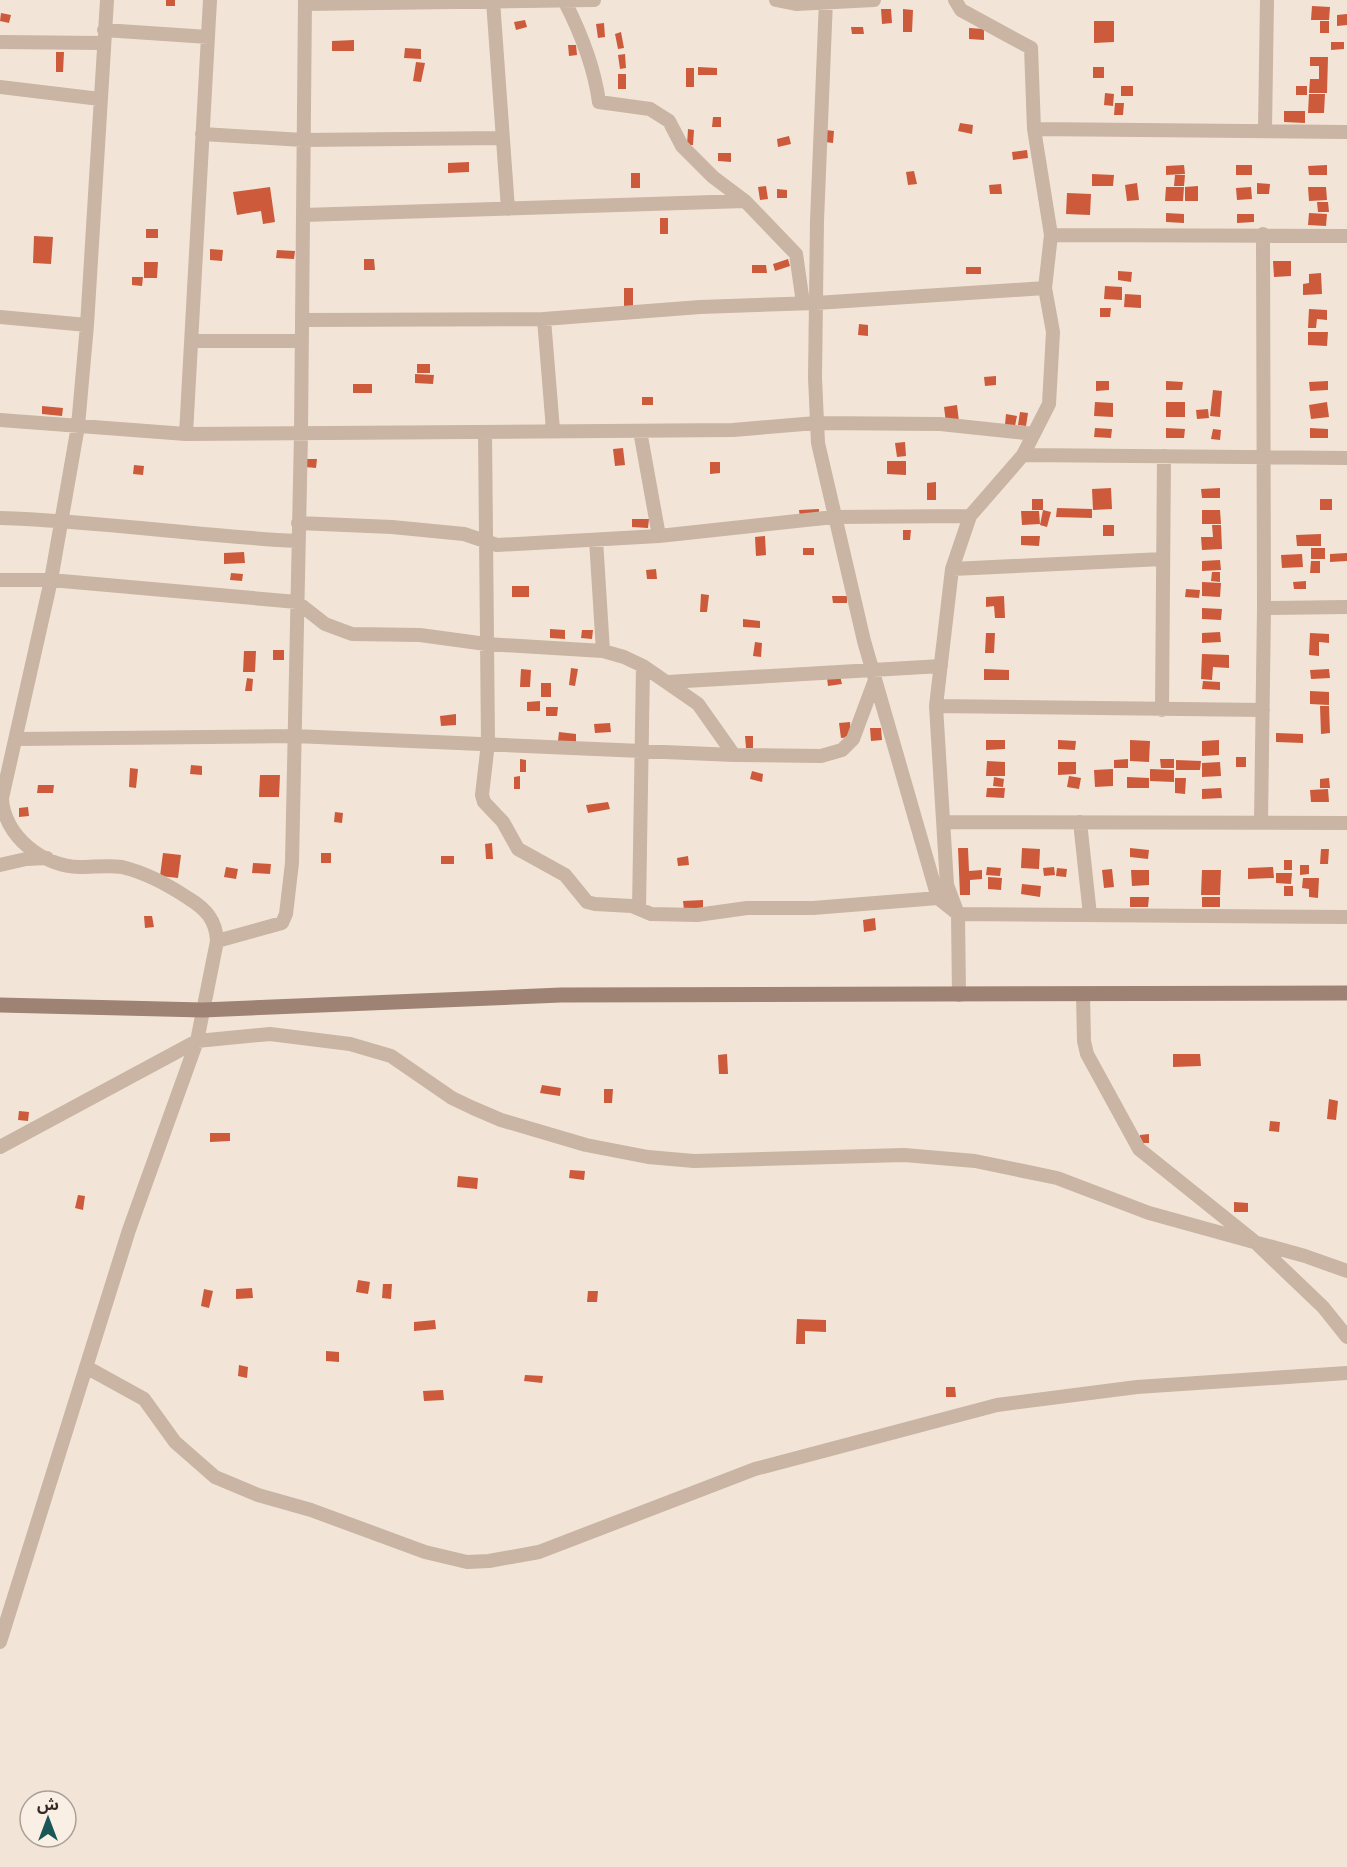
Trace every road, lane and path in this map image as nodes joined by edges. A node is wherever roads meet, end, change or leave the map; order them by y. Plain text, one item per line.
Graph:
1 (107, 0) edge
2 (210, 0) edge
3 (594, 0) edge
4 (776, 0) edge
5 (874, 0) edge
6 (956, 0) edge
7 (1267, 0) edge
8 (493, 1) edge
9 (565, 1) edge
10 (305, 2) edge
11 (826, 2) edge
12 (104, 36) junction
13 (208, 37) junction
14 (0, 42) edge
15 (0, 87) edge
16 (100, 99) junction
17 (1034, 129) junction
18 (1265, 129) junction
19 (1347, 132) edge
20 (202, 134) junction
21 (503, 138) junction
22 (303, 140) junction
23 (745, 201) junction
24 (508, 209) junction
25 (303, 215) junction
26 (1263, 234) junction
27 (1051, 235) junction
28 (1347, 236) edge
29 (1045, 288) junction
30 (809, 303) junction
31 (0, 317) edge
32 (544, 319) junction
33 (302, 320) junction
34 (87, 325) junction
35 (191, 341) junction
36 (302, 341) junction
37 (0, 420) edge
38 (816, 423) junction
39 (78, 426) junction
40 (553, 430) junction
41 (640, 431) junction
42 (485, 432) junction
43 (186, 434) junction
44 (301, 434) junction
45 (1034, 434) junction
46 (1023, 455) junction
47 (1164, 456) junction
48 (1263, 456) junction
49 (1347, 458) edge
50 (970, 516) junction
51 (834, 517) junction
52 (0, 518) edge
53 (61, 520) junction
54 (298, 523) junction
55 (659, 536) junction
56 (596, 540) junction
57 (297, 541) junction
58 (488, 544) junction
59 (1163, 560) junction
60 (952, 569) junction
61 (0, 580) edge
62 (51, 580) junction
63 (297, 602) junction
64 (1264, 608) junction
65 (1347, 608) edge
66 (486, 644) junction
67 (603, 651) junction
68 (643, 666) junction
69 (941, 666) junction
70 (874, 674) junction
71 (668, 682) junction
72 (936, 706) junction
73 (1162, 710) junction
74 (1263, 710) junction
75 (294, 736) junction
76 (17, 739) junction
77 (488, 743) junction
78 (640, 749) junction
79 (734, 755) junction
80 (944, 822) junction
81 (1080, 822) junction
82 (1261, 822) junction
83 (1347, 823) edge
84 (47, 858) junction
85 (0, 865) edge
86 (938, 898) junction
87 (639, 909) junction
88 (958, 914) junction
89 (1090, 915) junction
90 (1347, 917) edge
91 (218, 941) junction
92 (1347, 993) edge
93 (1083, 994) junction
94 (959, 995) junction
95 (0, 1005) edge
96 (202, 1010) junction
97 (197, 1041) junction
98 (0, 1147) edge
99 (1255, 1242) junction
100 (1347, 1271) edge
101 (1347, 1337) edge
102 (87, 1367) junction
103 (1347, 1373) edge
104 (0, 1642) edge

1 - 12 street
2 - 13 street
3 - 9 street
4 - 11 street
5 - 11 street
6 - 17 street
7 - 18 street
8 - 9 street
8 - 10 street
8 - 21 street
9 - 23 street
10 - 22 street
11 - 30 street
12 - 13 street
12 - 14 street
12 - 16 street
13 - 20 street
15 - 16 street
16 - 34 street
17 - 18 street
17 - 27 street
18 - 19 street
20 - 22 street
20 - 35 street
21 - 22 street
21 - 24 street
22 - 25 street
23 - 24 street
23 - 30 street
24 - 25 street
25 - 33 street
26 - 27 street
26 - 28 street
26 - 48 street
27 - 29 street
29 - 30 street
29 - 45 street
30 - 32 street
30 - 38 street
31 - 34 street
32 - 33 street
32 - 40 street
33 - 36 street
34 - 39 street
35 - 36 street
35 - 43 street
36 - 44 street
37 - 39 street
38 - 41 street
38 - 45 street
38 - 51 street
39 - 43 street
39 - 53 street
40 - 41 street
40 - 42 street
41 - 55 street
42 - 44 street
42 - 58 street
43 - 44 street
44 - 54 street
45 - 46 street
46 - 47 street
46 - 50 street
47 - 48 street
47 - 59 street
48 - 49 street
48 - 64 street
50 - 51 street
50 - 60 street
51 - 55 street
51 - 70 street
52 - 53 street
53 - 57 street
53 - 62 street
54 - 57 street
54 - 58 street
55 - 56 street
56 - 58 street
56 - 67 street
57 - 63 street
58 - 66 street
59 - 60 street
59 - 73 street
60 - 69 street
61 - 62 street
62 - 63 street
62 - 76 street
63 - 66 street
63 - 75 street
64 - 65 street
64 - 74 street
66 - 67 street
66 - 77 street
67 - 68 street
68 - 71 street
68 - 78 street
69 - 70 street
69 - 72 street
70 - 71 street
70 - 79 street
70 - 86 street
71 - 79 street
72 - 73 street
72 - 80 street
73 - 74 street
74 - 82 street
75 - 76 street
75 - 77 street
75 - 91 street
76 - 84 street
77 - 78 street
77 - 87 street
78 - 79 street
78 - 87 street
80 - 81 street
80 - 88 street
81 - 82 street
81 - 89 street
82 - 83 street
84 - 85 street
84 - 91 street
86 - 87 street
86 - 88 street
88 - 89 street
88 - 94 street
89 - 90 street
91 - 96 street
92 - 93 main road
93 - 94 main road
93 - 99 street
94 - 96 main road
95 - 96 main road
96 - 97 street
97 - 98 street
97 - 99 street
97 - 102 street
99 - 100 street
99 - 101 street
102 - 103 street
102 - 104 street

